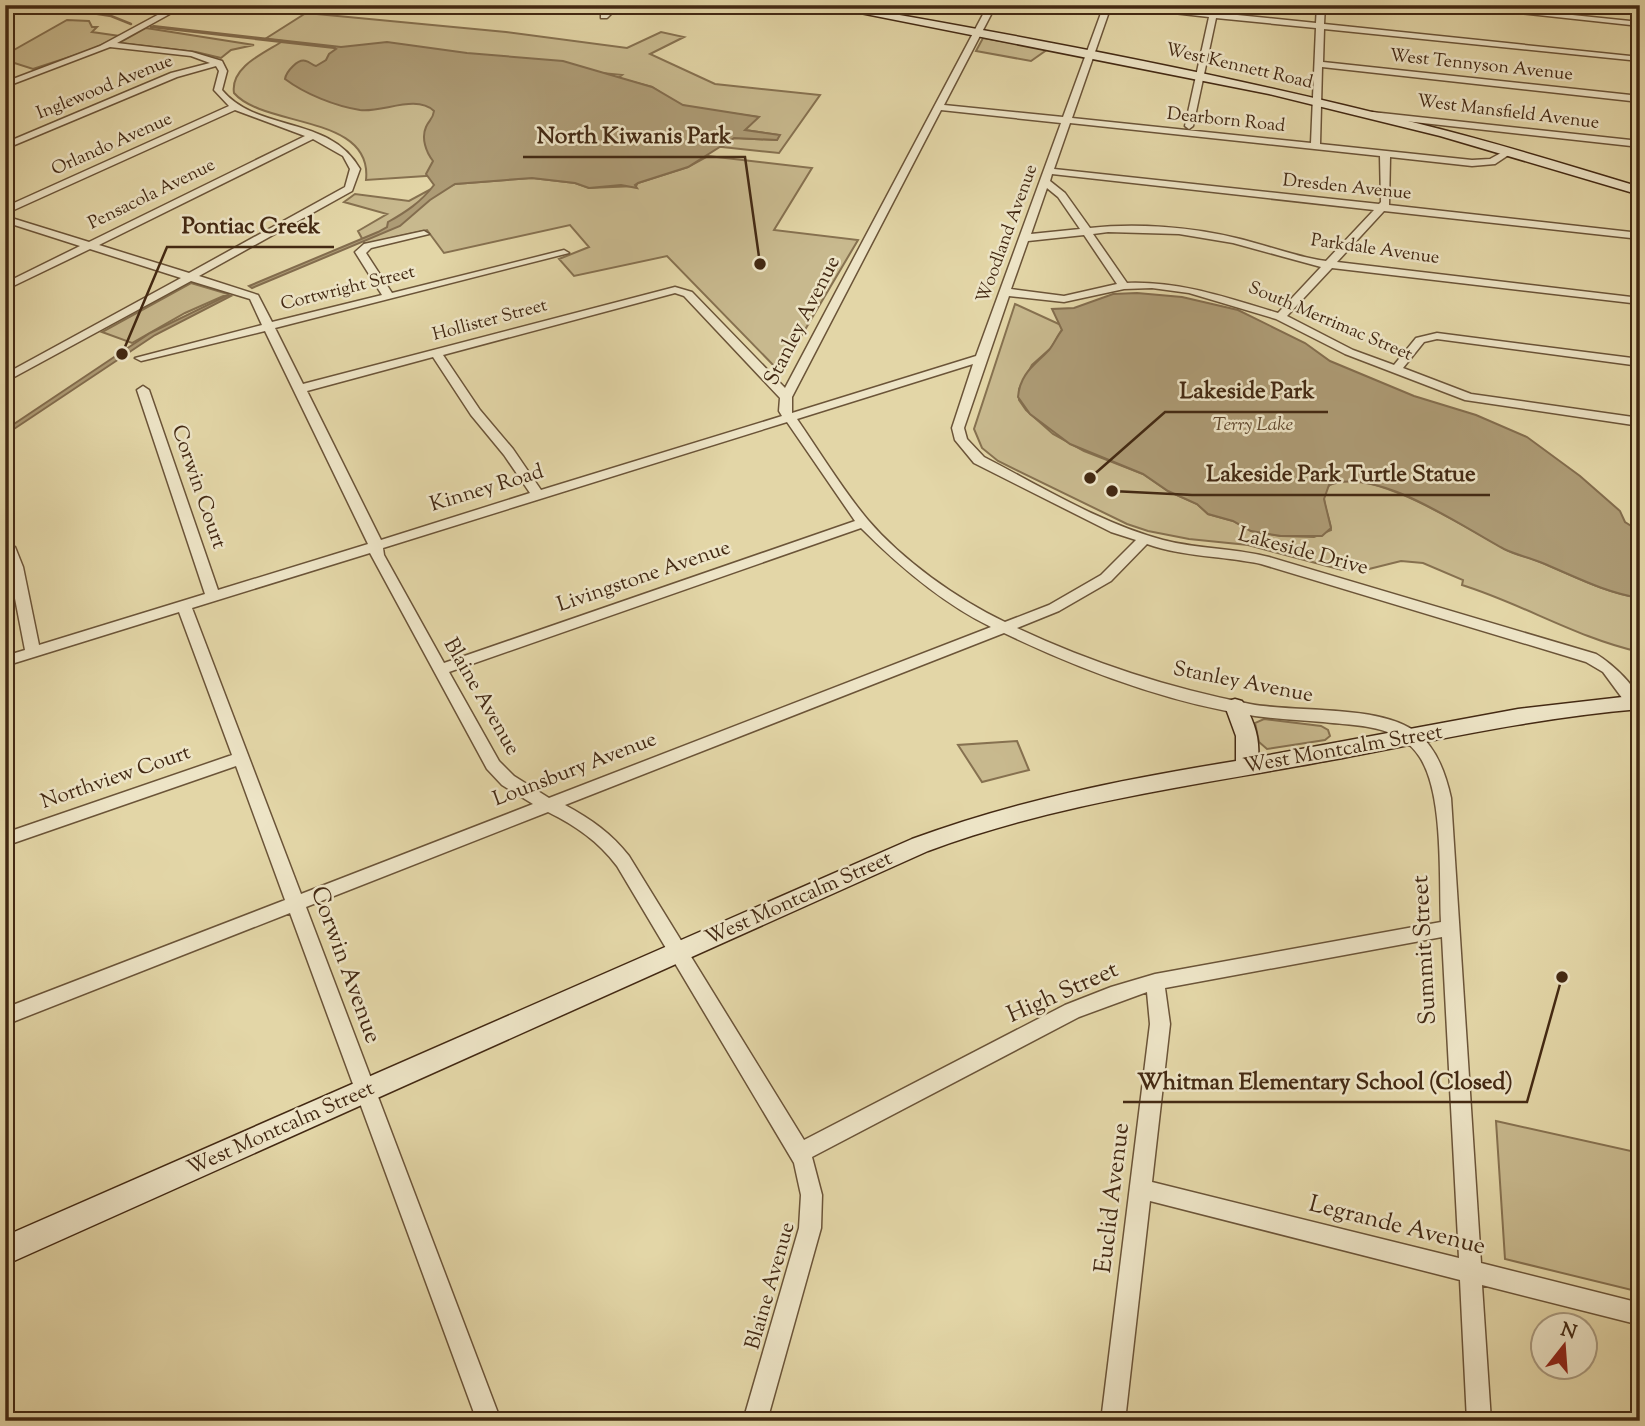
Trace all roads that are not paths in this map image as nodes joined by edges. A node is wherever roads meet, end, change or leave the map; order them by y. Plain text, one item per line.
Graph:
1 (182, 5) edge
2 (616, 5) edge
3 (825, 5) edge
4 (992, 5) edge
5 (1108, 5) edge
6 (1114, 5) edge
7 (1321, 5) edge
8 (1450, 5) edge
9 (864, 8) edge
10 (1213, 15) junction
11 (604, 16) dead end
12 (1640, 24) edge
13 (1320, 26) junction
14 (978, 32) junction
15 (110, 45) junction
16 (1090, 52) junction
17 (1640, 59) edge
18 (219, 63) junction
19 (1318, 64) junction
20 (1200, 76) junction
21 (5, 85) edge
22 (1640, 99) edge
23 (1317, 103) junction
24 (938, 107) junction
25 (232, 108) junction
26 (1372, 115) junction
27 (1067, 121) junction
28 (1189, 126) dead end
29 (314, 135) junction
30 (1640, 144) edge
31 (5, 146) edge
32 (1315, 146) junction
33 (1508, 152) junction
34 (1385, 154) junction
35 (1050, 171) junction
36 (1046, 183) junction
37 (1640, 191) edge
38 (1382, 208) junction
39 (5, 211) edge
40 (5, 219) edge
41 (1086, 230) junction
42 (424, 234) dead end
43 (1640, 236) edge
44 (1025, 238) junction
45 (91, 245) junction
46 (564, 253) dead end
47 (1329, 264) junction
48 (193, 276) junction
49 (1124, 286) junction
50 (5, 287) edge
51 (1005, 292) junction
52 (389, 297) junction
53 (1640, 300) edge
54 (1280, 317) junction
55 (269, 326) junction
56 (436, 353) junction
57 (141, 358) dead end
58 (981, 358) junction
59 (1640, 363) edge
60 (1396, 369) junction
61 (5, 379) edge
62 (300, 389) junction
63 (143, 390) dead end
64 (786, 397) junction
65 (789, 418) junction
66 (1640, 422) edge
67 (538, 495) junction
68 (863, 523) junction
69 (1144, 540) junction
70 (375, 546) junction
71 (10, 550) dead end
72 (213, 596) junction
73 (184, 606) junction
74 (1003, 628) junction
75 (33, 652) junction
76 (5, 661) edge
77 (440, 670) junction
78 (1637, 702) edge
79 (1235, 706) junction
80 (1412, 737) junction
81 (241, 758) junction
82 (1246, 767) junction
83 (549, 805) junction
84 (5, 840) edge
85 (295, 904) junction
86 (1450, 928) junction
87 (678, 953) junction
88 (1155, 982) junction
89 (5, 1017) edge
90 (366, 1092) junction
91 (800, 1153) junction
92 (1141, 1189) junction
93 (5, 1251) edge
94 (1470, 1272) junction
95 (1640, 1314) edge
96 (489, 1421) edge
97 (755, 1421) edge
98 (1113, 1421) edge
99 (1479, 1421) edge

1 - 15 street
2 - 11 street
3 - 9 street, West Kennett Road
4 - 14 street, Stanley Avenue
5 - 16 street, Woodland Avenue
6 - 10 street
7 - 13 street
8 - 12 street
9 - 14 street, West Kennett Road
10 - 13 street
10 - 20 street
13 - 17 street
13 - 19 street
14 - 16 street, West Kennett Road
14 - 24 street, Stanley Avenue
15 - 18 street
15 - 21 street
16 - 20 street, West Kennett Road
16 - 27 street, Woodland Avenue
18 - 25 street
18 - 31 street, Inglewood Avenue
19 - 22 street, West Tennyson Avenue
19 - 23 street
20 - 23 street, West Kennett Road
20 - 28 street
23 - 26 street, West Kennett Road
23 - 32 street
24 - 27 street, Dearborn Road
24 - 64 street, Stanley Avenue
25 - 29 street
25 - 39 street, Orlando Avenue
26 - 30 street, West Mansfield Avenue
26 - 33 street, West Kennett Road
27 - 32 street, Dearborn Road
27 - 35 street, Woodland Avenue
29 - 45 street, Pensacola Avenue
29 - 48 street
32 - 34 street, Dearborn Road
33 - 34 street, Dearborn Road
33 - 37 street, West Kennett Road
34 - 38 street
35 - 36 street, Woodland Avenue
35 - 38 street, Dresden Avenue
36 - 41 street
36 - 44 street, Woodland Avenue
38 - 43 street, Dresden Avenue
38 - 47 street
40 - 45 street, Blaine Avenue
41 - 44 street, Parkdale Avenue
41 - 47 street, Parkdale Avenue
41 - 49 street
42 - 52 street
44 - 51 street, Woodland Avenue
45 - 48 street, Blaine Avenue
45 - 50 street, Pensacola Avenue
46 - 52 street, Cortwright Street
47 - 53 street, Parkdale Avenue
47 - 54 street
48 - 55 street, Blaine Avenue
48 - 61 street
49 - 51 street, South Merrimac Street
49 - 54 street, South Merrimac Street
51 - 58 street, Woodland Avenue
52 - 55 street, Cortwright Street
54 - 60 street, South Merrimac Street
55 - 57 street, Cortwright Street
55 - 62 street, Blaine Avenue
56 - 62 street, Hollister Street
56 - 64 street, Hollister Street
56 - 67 street
58 - 65 street, Kinney Road
58 - 69 street, Lakeside Drive
59 - 60 street
60 - 66 street, South Merrimac Street
62 - 70 street, Blaine Avenue
63 - 72 street, Corwin Court
64 - 65 street, Stanley Avenue
65 - 67 street, Kinney Road
65 - 68 street, Stanley Avenue
67 - 70 street, Kinney Road
68 - 74 street, Stanley Avenue
68 - 77 street, Livingstone Avenue
69 - 74 street, Lounsbury Avenue
69 - 78 street, Lakeside Drive
70 - 72 street, Kinney Road
70 - 77 street, Blaine Avenue
71 - 75 street
72 - 73 street, Kinney Road
73 - 75 street, Kinney Road
73 - 81 street, Corwin Avenue
74 - 79 street, Stanley Avenue
74 - 83 street, Lounsbury Avenue
75 - 76 street, Kinney Road
77 - 83 street, Blaine Avenue
78 - 80 street, West Montcalm Street
79 - 80 street, Stanley Avenue
79 - 82 street
80 - 82 street, West Montcalm Street
80 - 86 street, Summit Street
81 - 84 street, Northview Court
81 - 85 street, Corwin Avenue
82 - 87 street, West Montcalm Street
83 - 85 street, Lounsbury Avenue
83 - 87 street, Blaine Avenue
85 - 89 street, Lounsbury Avenue
85 - 90 street, Corwin Avenue
86 - 88 street, High Street
86 - 94 street, Summit Street
87 - 90 street, West Montcalm Street
87 - 91 street, Blaine Avenue
88 - 91 street, High Street
88 - 92 street, Euclid Avenue
90 - 93 street, West Montcalm Street
90 - 96 street, Corwin Avenue
91 - 97 street, Blaine Avenue
92 - 94 street, Legrande Avenue
92 - 98 street, Euclid Avenue
94 - 95 street, Legrande Avenue
94 - 99 street, Summit Street

